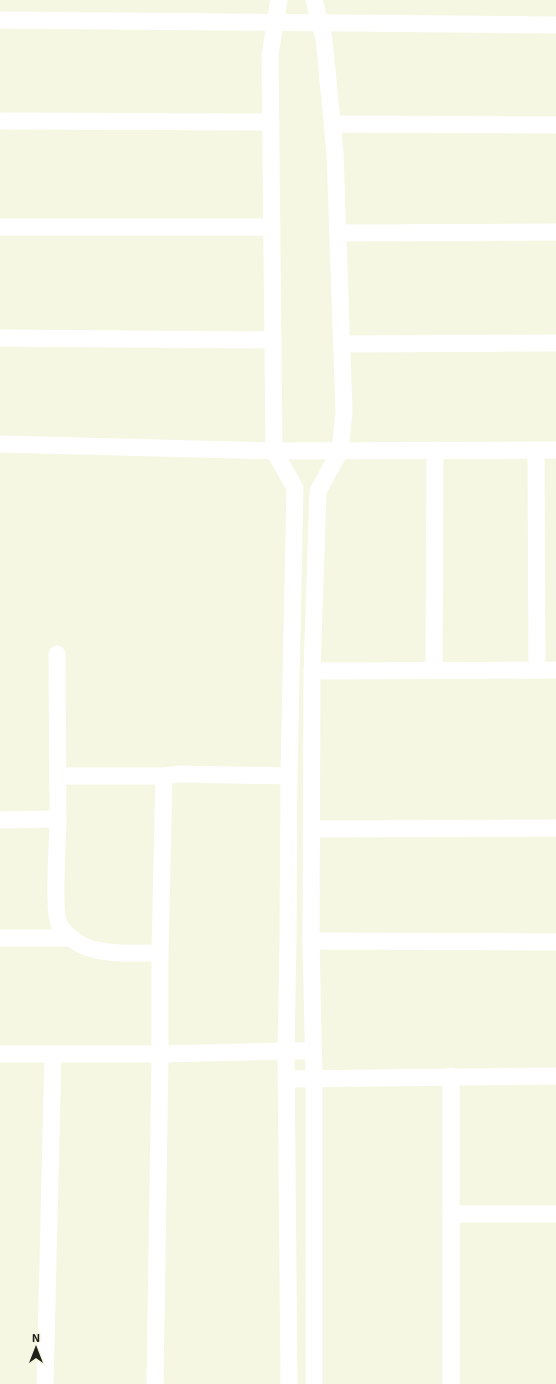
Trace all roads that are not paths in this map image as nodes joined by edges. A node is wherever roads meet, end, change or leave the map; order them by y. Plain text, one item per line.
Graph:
1 (279, 0) edge
2 (314, 0) edge
3 (0, 20) edge
4 (275, 23) junction
5 (320, 23) junction
6 (556, 25) edge
7 (0, 121) edge
8 (271, 122) junction
9 (333, 124) junction
10 (556, 125) edge
11 (272, 227) junction
12 (0, 228) edge
13 (556, 232) edge
14 (338, 233) junction
15 (0, 338) edge
16 (273, 340) junction
17 (556, 343) edge
18 (342, 344) junction
19 (0, 444) edge
20 (435, 450) junction
21 (536, 450) junction
22 (556, 450) edge
23 (274, 451) junction
24 (340, 451) junction
25 (58, 654) dead end
26 (434, 670) junction
27 (537, 670) junction
28 (556, 670) edge
29 (312, 671) junction
30 (58, 776) junction
31 (164, 776) junction
32 (289, 776) junction
33 (58, 819) junction
34 (0, 820) edge
35 (556, 828) edge
36 (312, 829) junction
37 (0, 938) edge
38 (72, 938) junction
39 (311, 941) junction
40 (556, 942) edge
41 (160, 953) junction
42 (286, 1051) junction
43 (313, 1051) junction
44 (0, 1054) edge
45 (53, 1054) junction
46 (160, 1054) junction
47 (451, 1076) junction
48 (556, 1076) edge
49 (286, 1078) junction
50 (314, 1078) junction
51 (450, 1214) junction
52 (556, 1214) edge
53 (45, 1384) edge
54 (155, 1384) edge
55 (289, 1384) edge
56 (314, 1384) edge
57 (451, 1384) edge

1 - 4 street
2 - 5 street
3 - 4 street
4 - 5 street
4 - 8 street
5 - 6 street
5 - 9 street
7 - 8 street
8 - 11 street
9 - 10 street
9 - 14 street
11 - 12 street
11 - 16 street
13 - 14 street
14 - 18 street
15 - 16 street
16 - 23 street
17 - 18 street
18 - 24 street
19 - 23 street
20 - 21 street
20 - 24 street
20 - 26 street
21 - 22 street
21 - 27 street
23 - 24 street
23 - 32 street
24 - 29 street
25 - 30 street
26 - 27 street
26 - 29 street
27 - 28 street
29 - 36 street
30 - 31 street
30 - 33 street
31 - 32 street
31 - 41 street
32 - 42 street
33 - 34 street
33 - 38 street
35 - 36 street
36 - 39 street
37 - 38 street
38 - 41 street
39 - 40 street
39 - 43 street
41 - 46 street
42 - 43 street
42 - 46 street
42 - 49 street
43 - 50 street
44 - 45 street
45 - 46 street
45 - 53 street
46 - 54 street
47 - 48 street
47 - 50 street
47 - 51 street
49 - 50 street
49 - 55 street
50 - 56 street
51 - 52 street
51 - 57 street

